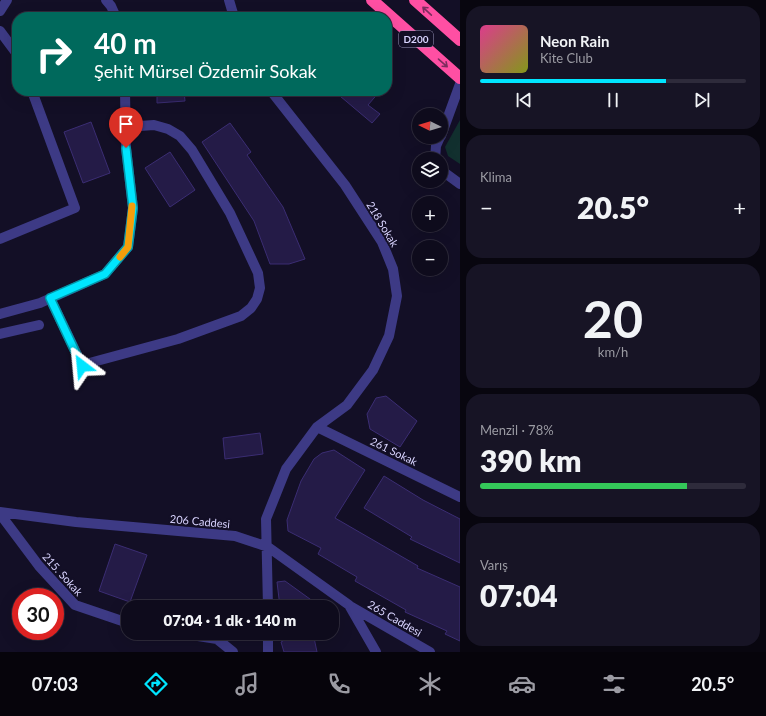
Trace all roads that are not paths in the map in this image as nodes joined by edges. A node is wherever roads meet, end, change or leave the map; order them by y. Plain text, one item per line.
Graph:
1 (7, 0) edge
2 (106, 0) edge
3 (229, 0) edge
4 (372, 0) edge
5 (415, 0) edge
6 (0, 11) edge
7 (113, 12) edge
8 (233, 12) edge
9 (386, 12) edge
10 (392, 18) edge
11 (0, 31) edge
12 (460, 40) edge
13 (12, 47) edge
14 (460, 78) edge
15 (460, 84) edge
16 (34, 96) edge
17 (125, 96) edge
18 (274, 96) edge
19 (448, 117) edge
20 (126, 127) junction
21 (448, 175) edge
22 (460, 184) edge
23 (0, 239) edge
24 (50, 298) junction
25 (0, 314) edge
26 (39, 325) dead end
27 (0, 334) edge
28 (317, 427) junction
29 (460, 497) edge
30 (0, 513) edge
31 (268, 547) junction
32 (268, 600) edge
33 (348, 605) junction
34 (121, 621) edge
35 (218, 640) edge
36 (268, 640) edge
37 (233, 652) edge
38 (268, 652) edge
39 (376, 652) edge
40 (430, 652) edge

1 - 6 street
2 - 7 street
3 - 8 street
4 -> 9 highway, D200
12 -> 5 highway, D200
10 -> 14 highway, D200
11 - 13 street
15 - 19 street
16 - 23 street
17 - 20 street
18 - 28 street, 218 Sokak
20 - 24 street
20 - 24 street
21 - 22 street
24 - 25 street
26 - 27 street
28 - 29 street, 261 Sokak
28 - 31 street, 218 Sokak
30 - 31 street, 206 Caddesi
30 - 34 street, 215. Sokak
31 - 32 street, 218 Sokak
31 - 33 street, 206 Caddesi
33 - 39 street, 206 Caddesi
33 - 40 street, 265 Caddesi
35 - 37 street
36 - 38 street

